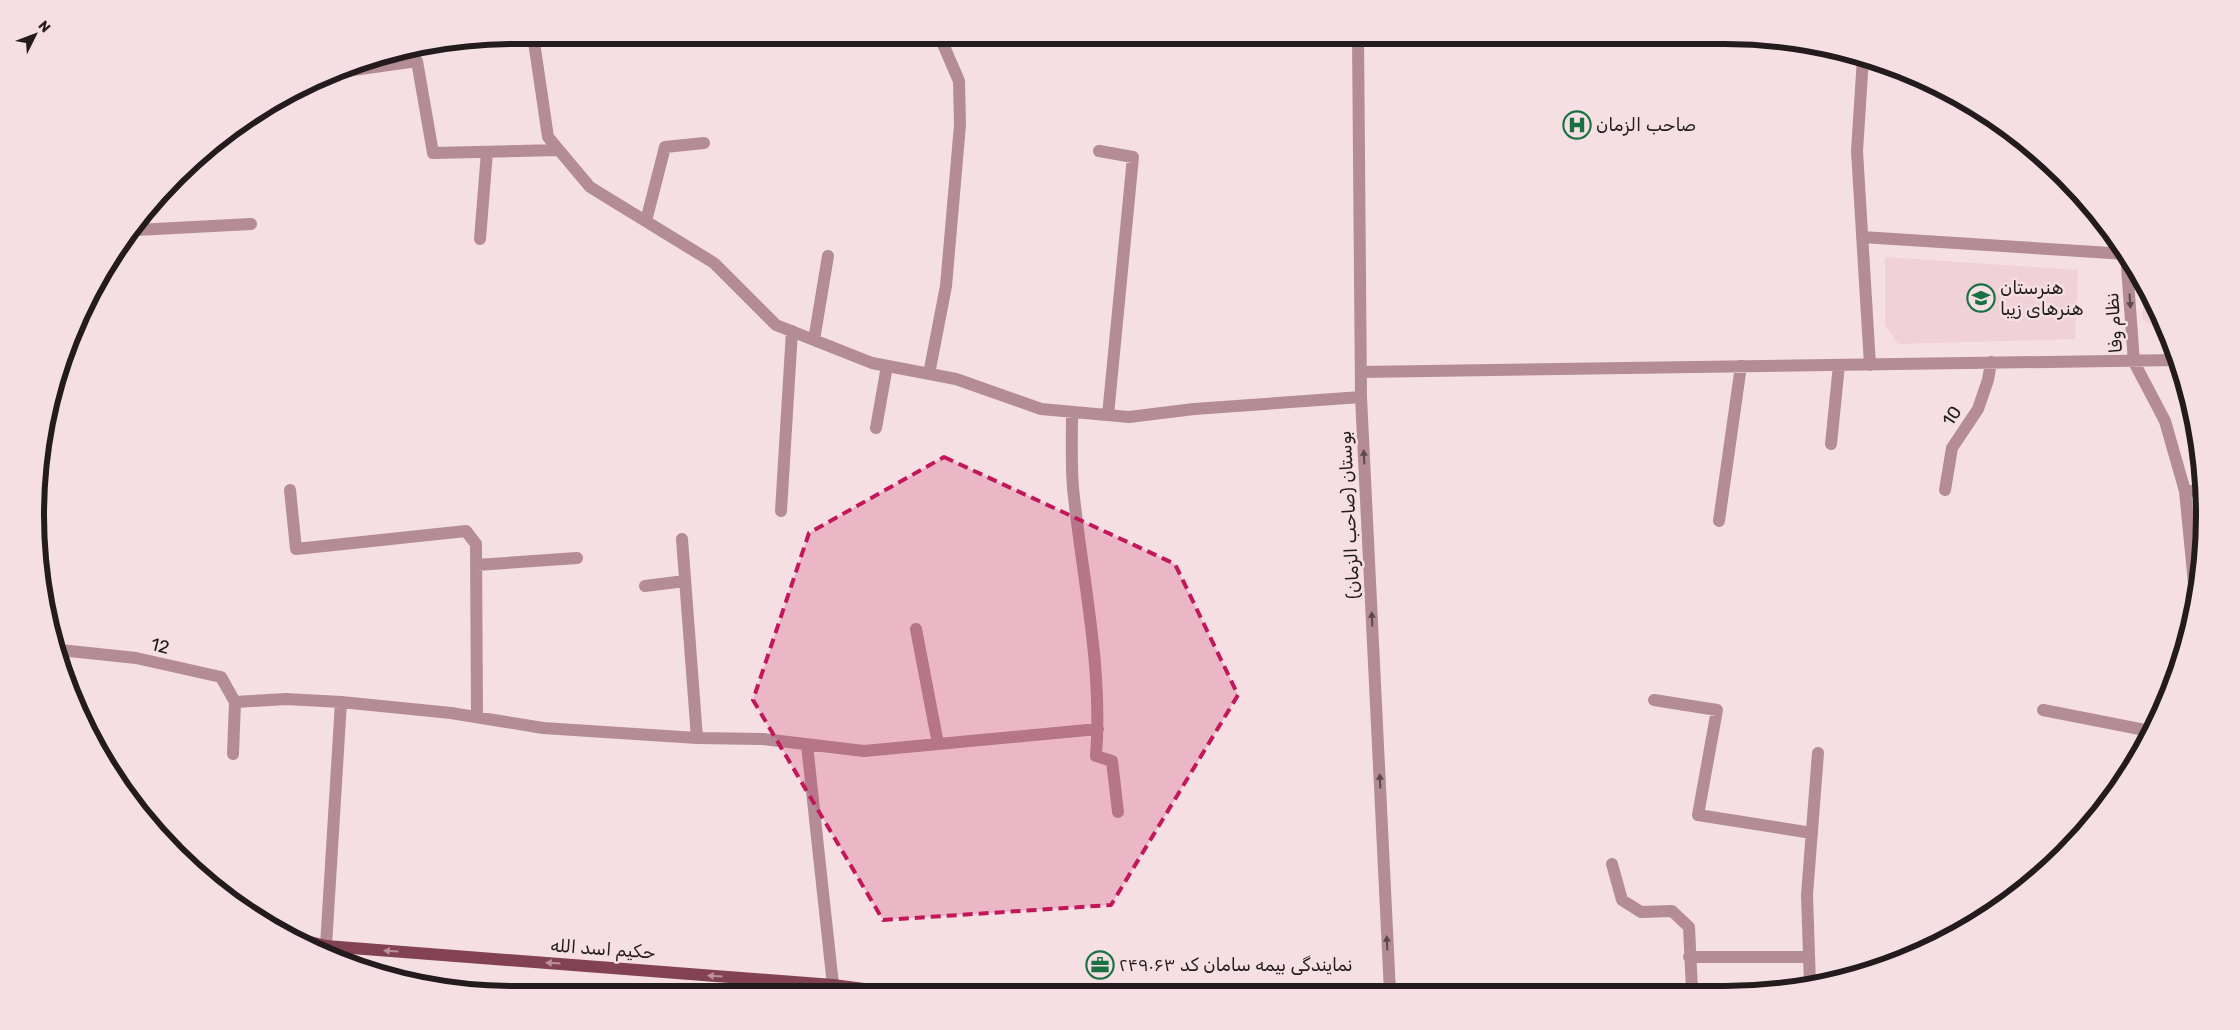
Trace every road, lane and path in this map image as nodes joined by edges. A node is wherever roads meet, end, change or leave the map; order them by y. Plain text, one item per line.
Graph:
1 (534, 44) edge
2 (943, 44) edge
3 (1358, 44) edge
4 (1863, 65) edge
5 (367, 68) edge
6 (704, 143) dead end
7 (559, 150) junction
8 (1099, 151) dead end
9 (487, 152) junction
10 (646, 221) junction
11 (251, 224) dead end
12 (140, 230) edge
13 (1862, 237) junction
14 (480, 239) dead end
15 (2117, 252) edge
16 (828, 256) dead end
17 (2127, 270) edge
18 (792, 331) junction
19 (814, 340) junction
20 (2170, 360) edge
21 (1992, 362) junction
22 (2134, 362) junction
23 (1839, 365) junction
24 (1870, 365) junction
25 (887, 366) junction
26 (1741, 366) junction
27 (1361, 372) junction
28 (929, 374) junction
29 (1361, 397) junction
30 (1072, 412) junction
31 (1108, 415) junction
32 (876, 428) dead end
33 (1831, 444) dead end
34 (290, 490) dead end
35 (1945, 490) dead end
36 (2184, 491) junction
37 (2195, 491) edge
38 (781, 511) dead end
39 (1719, 521) dead end
40 (682, 539) dead end
41 (577, 558) dead end
42 (476, 564) junction
43 (2193, 571) edge
44 (685, 581) junction
45 (644, 586) dead end
46 (916, 629) dead end
47 (64, 650) edge
48 (1654, 700) dead end
49 (235, 702) junction
50 (342, 702) junction
51 (2043, 710) dead end
52 (477, 717) junction
53 (1098, 729) junction
54 (2144, 730) edge
55 (697, 738) junction
56 (938, 744) junction
57 (806, 745) junction
58 (1818, 753) dead end
59 (233, 754) dead end
60 (1118, 812) dead end
61 (1812, 833) junction
62 (1612, 864) dead end
63 (326, 946) joint
64 (1690, 957) junction
65 (1810, 957) junction
66 (1810, 978) edge
67 (833, 985) junction
68 (841, 986) edge
69 (1390, 986) edge
70 (1692, 986) edge

1 - 7 street
2 - 28 street
3 - 27 street, بوستان (صاحب الزمان)
4 - 13 street
5 - 9 street
6 - 10 street
7 - 9 street
7 - 10 street
8 - 31 street
9 - 14 street
10 - 18 street
11 - 12 street
13 - 15 street
13 - 24 street
16 - 19 street
17 -> 22 street, نظام وفا
18 - 19 street
18 - 38 street
19 - 25 street
20 - 22 street
21 - 22 street
21 - 24 street
21 - 35 street, 10
22 - 36 street
23 - 24 street
23 - 26 street
23 - 33 street
25 - 28 street
25 - 32 street
26 - 27 street
26 - 39 street
27 - 29 street, بوستان (صاحب الزمان)
28 - 30 street
29 - 31 street
69 -> 29 street, بوستان (صاحب الزمان)
30 - 31 street
30 - 53 street
34 - 42 street
36 - 37 street
36 - 43 street
40 - 44 street
41 - 42 street
42 - 52 street
44 - 45 street
44 - 55 street
46 - 56 street
47 - 49 street, 12
48 - 61 street
49 - 50 street
49 - 59 street
50 - 52 street
50 - 63 street
51 - 54 street
52 - 55 street
53 - 56 street
53 - 60 street
55 - 57 street
56 - 57 street
57 - 67 street
58 - 61 street
61 - 65 street
62 - 64 street
67 -> 63 main road, حکیم اسد الله
64 - 65 street
64 - 70 street
65 - 66 street
67 - 68 main road, حکیم اسد الله

